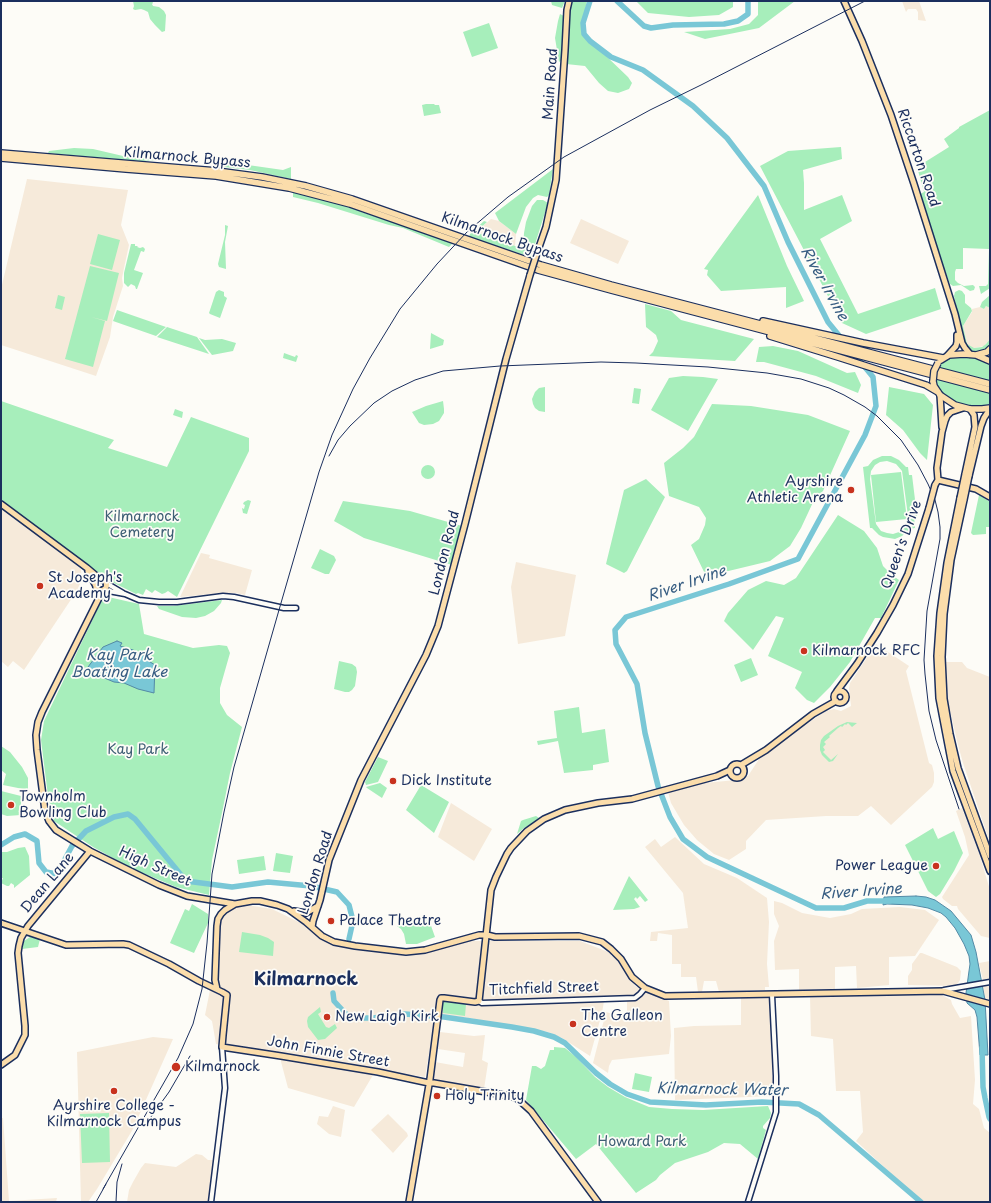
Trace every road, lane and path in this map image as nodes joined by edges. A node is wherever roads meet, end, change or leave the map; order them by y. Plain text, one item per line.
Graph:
1 (569, 1) edge
2 (844, 1) edge
3 (1, 153) edge
4 (1, 158) edge
5 (557, 168) joint
6 (683, 307) junction
7 (957, 327) junction
8 (990, 349) edge
9 (973, 355) junction
10 (945, 357) junction
11 (990, 361) edge
12 (990, 384) edge
13 (990, 390) edge
14 (939, 393) junction
15 (963, 408) junction
16 (970, 409) junction
17 (990, 409) edge
18 (942, 432) junction
19 (967, 475) junction
20 (938, 480) junction
21 (990, 497) edge
22 (962, 499) junction
23 (1, 504) edge
24 (87, 568) junction
25 (100, 579) junction
26 (106, 583) junction
27 (99, 588) junction
28 (125, 594) junction
29 (296, 608) dead end
30 (847, 678) junction
31 (845, 694) junction
32 (835, 696) junction
33 (753, 758) junction
34 (741, 765) junction
35 (730, 770) junction
36 (744, 771) junction
37 (717, 776) junction
38 (733, 777) junction
39 (90, 851) junction
40 (990, 856) edge
41 (990, 871) edge
42 (235, 904) junction
43 (318, 906) junction
44 (288, 909) junction
45 (1, 923) edge
46 (487, 926) junction
47 (312, 927) junction
48 (25, 930) junction
49 (37, 935) junction
50 (487, 935) junction
51 (21, 938) junction
52 (471, 938) junction
53 (485, 944) junction
54 (990, 982) edge
55 (645, 988) junction
56 (217, 989) junction
57 (957, 991) junction
58 (772, 995) junction
59 (479, 1001) junction
60 (988, 1004) edge
61 (222, 1047) junction
62 (1, 1065) edge
63 (430, 1074) junction
64 (418, 1080) junction
65 (429, 1083) junction
66 (211, 1202) edge
67 (409, 1202) edge
68 (598, 1202) edge
69 (748, 1202) edge

1 - 5 main road, Main Road
2 - 7 main road, Riccarton Road
3 - 6 highway, Kilmarnock Bypass
4 - 6 highway, Kilmarnock Bypass
5 - 43 main road, London Road, bridge
6 - 10 highway
6 - 12 highway, Kilmarnock Bypass
6 - 13 highway, Kilmarnock Bypass
6 - 14 highway
7 - 9 main road, Riccarton Road
7 - 10 main road, Riccarton Road
8 - 9 highway
9 - 10 highway
9 - 11 highway
10 - 14 highway, bridge
14 - 15 highway
14 - 18 main road
15 - 16 highway
15 - 18 main road
16 - 17 highway
16 - 19 main road
17 - 19 main road
18 - 20 main road
19 - 22 main road, bridge
20 - 21 main road
20 - 30 main road, Queen's Drive, bridge
22 - 40 main road
22 - 41 main road
23 - 24 main road
24 - 25 main road
24 - 27 main road
25 - 26 main road
25 - 27 main road
26 - 27 main road
26 - 28 street
27 - 28 street
27 - 39 main road, High Street
28 - 29 street
30 - 31 main road, Queen's Drive
30 - 32 main road, Queen's Drive
31 - 32 main road
31 - 32 main road
32 - 33 main road, Queen's Drive
33 - 34 main road, Queen's Drive
33 - 36 main road, Queen's Drive
34 - 35 main road
34 - 36 main road
35 - 37 main road
35 - 38 main road
36 - 38 main road
37 - 38 main road
37 - 46 main road
39 - 42 main road, High Street
39 - 48 main road, Dean Lane
42 - 44 main road
42 - 56 main road
43 - 44 main road
43 - 47 main road, London Road
44 - 47 main road
45 - 48 main road
46 - 50 main road
46 - 52 main road
47 - 52 main road
48 - 49 main road
48 - 51 main road, Dean Lane
49 - 51 main road
49 - 56 main road
50 - 52 main road
50 - 53 main road
50 - 55 main road
51 - 62 main road, Dean Lane
52 - 53 main road
53 - 59 main road
54 - 57 street
55 - 58 main road
55 - 59 street, Titchfield Street
56 - 61 main road
57 - 58 main road
57 - 60 main road
58 - 69 street
59 - 63 main road, Titchfield Street
61 - 64 main road, John Finnie Street
61 - 66 street
63 - 64 main road
63 - 65 main road
64 - 65 main road, John Finnie Street
65 - 67 main road
65 - 68 main road, John Finnie Street

